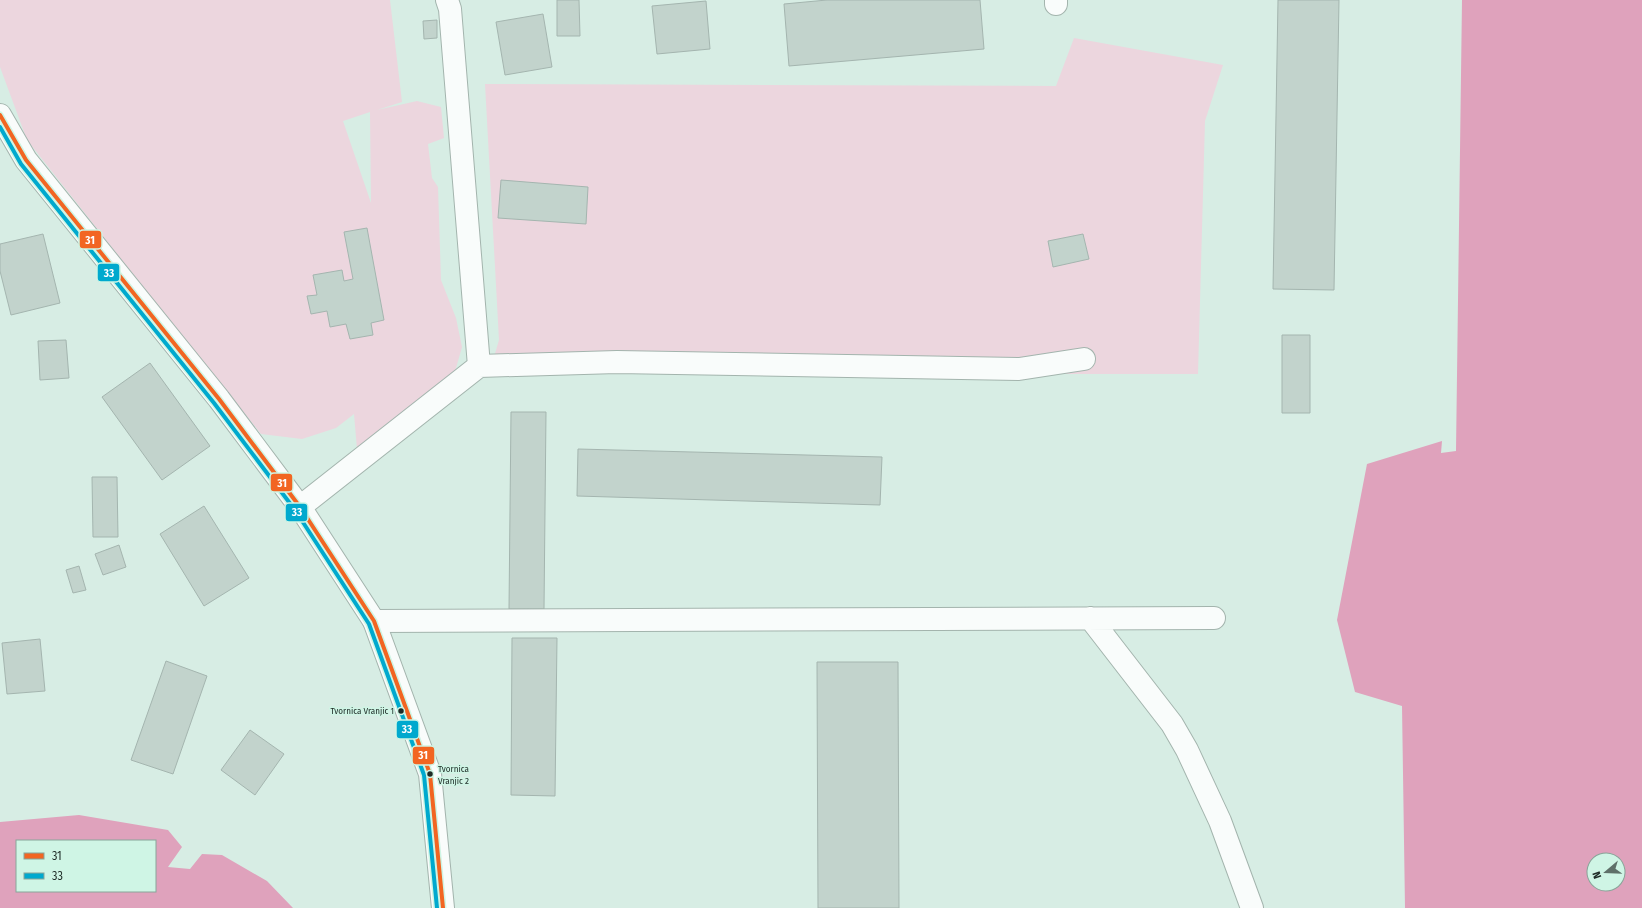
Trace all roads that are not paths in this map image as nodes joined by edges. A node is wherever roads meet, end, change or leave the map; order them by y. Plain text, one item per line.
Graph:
1 (447, 0) edge
2 (0, 115) edge
3 (1084, 359) dead end
4 (479, 366) junction
5 (300, 507) junction
6 (1090, 618) junction
7 (1214, 618) dead end
8 (374, 621) junction
9 (443, 908) edge
10 (1252, 908) edge

1 - 4 main road
2 - 5 main road
3 - 4 main road
4 - 5 main road
5 - 8 main road
6 - 7 main road
6 - 8 main road
6 - 10 main road
8 - 9 main road

